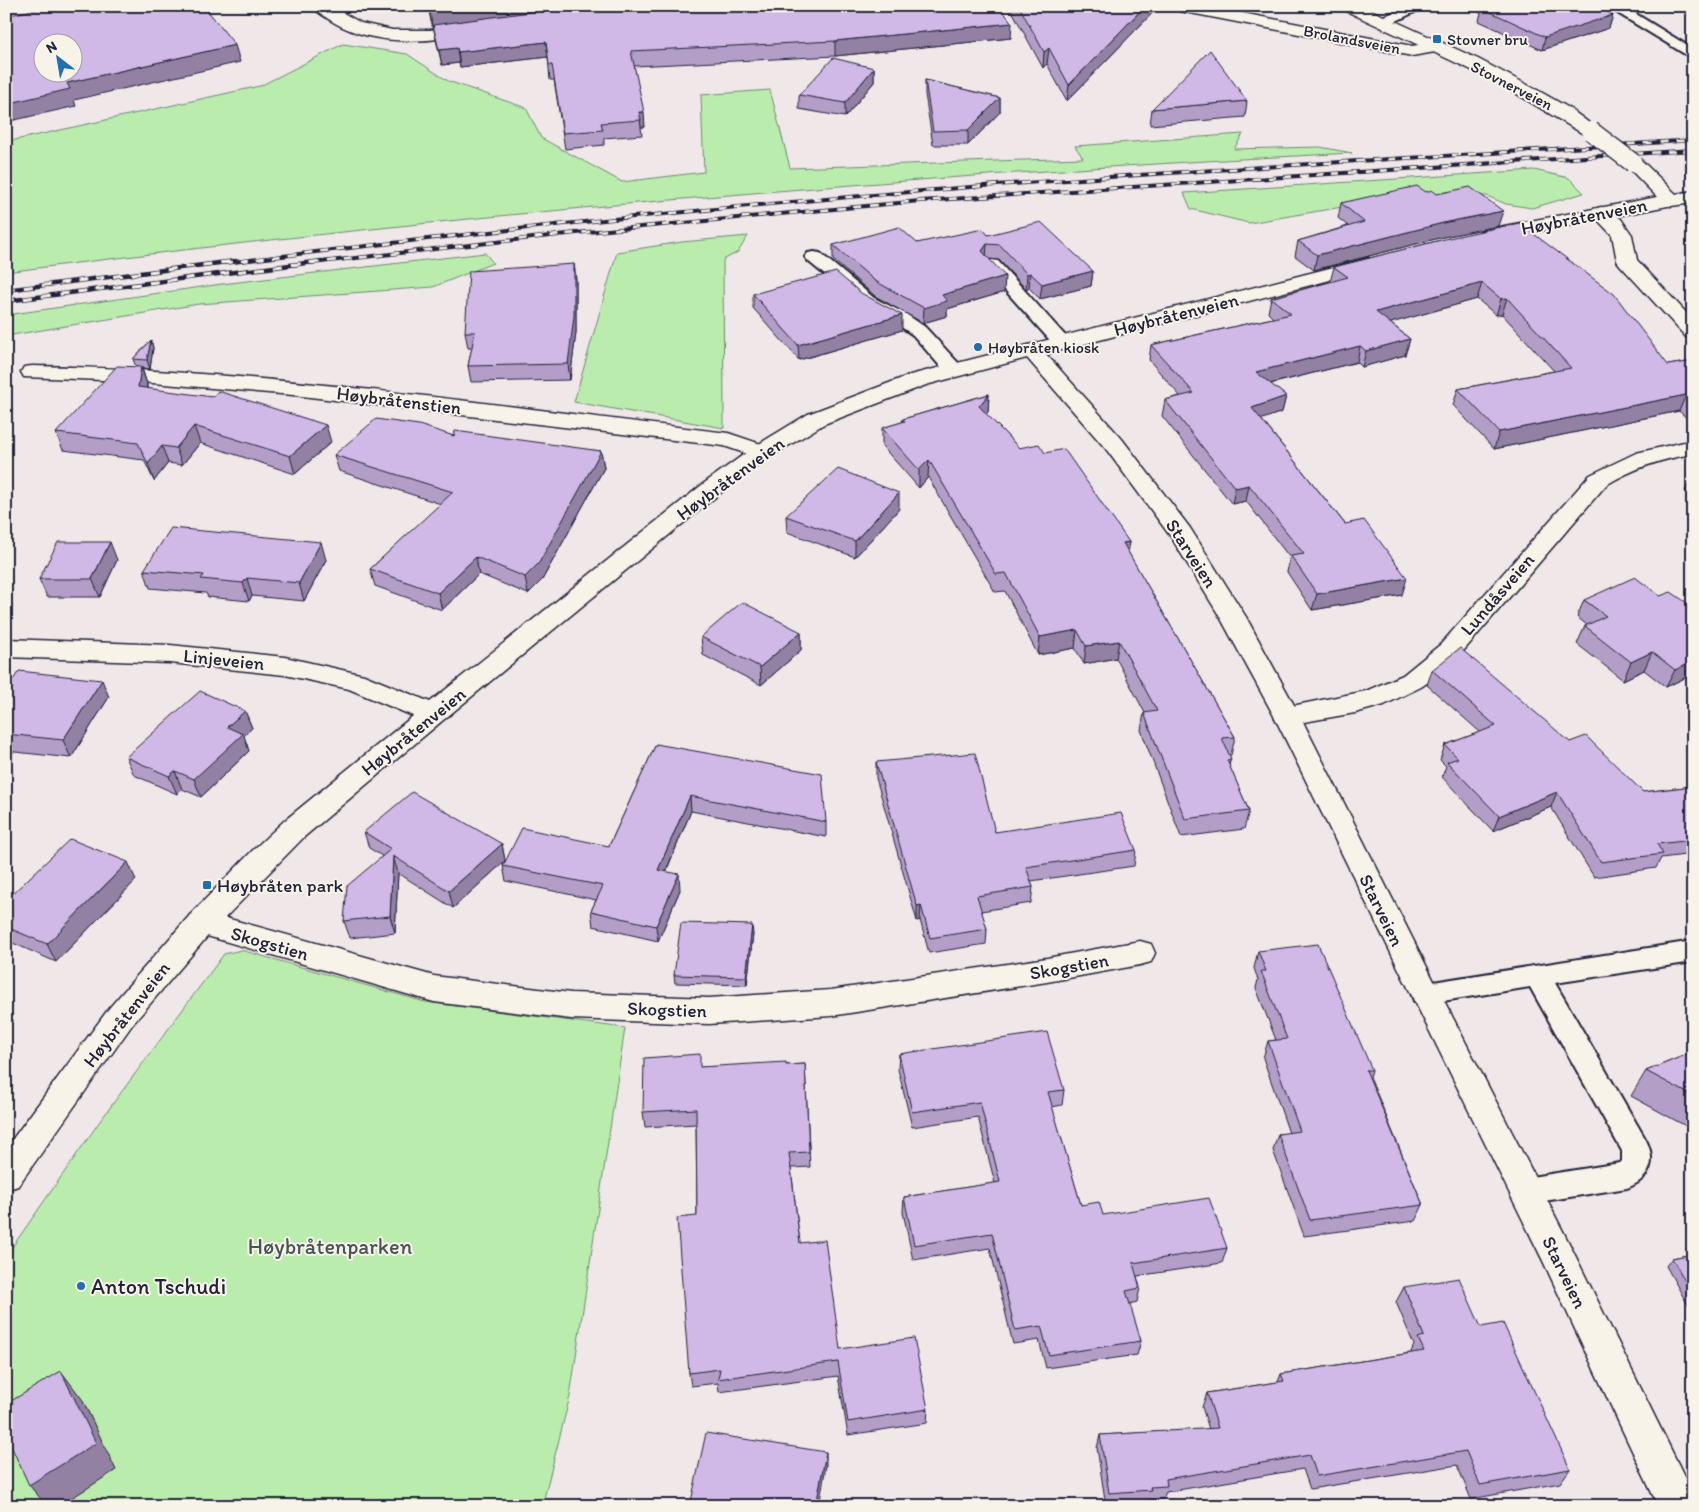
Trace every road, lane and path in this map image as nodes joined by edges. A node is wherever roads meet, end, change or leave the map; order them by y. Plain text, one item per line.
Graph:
1 (320, 6) edge
2 (1180, 6) edge
3 (1348, 6) edge
4 (1420, 6) edge
5 (1613, 6) edge
6 (1383, 22) junction
7 (486, 27) edge
8 (1435, 47) junction
9 (1693, 56) edge
10 (1693, 197) edge
11 (1671, 200) junction
12 (1601, 213) junction
13 (1469, 239) edge
14 (814, 257) dead end
15 (1390, 259) edge
16 (992, 265) edge
17 (1693, 333) edge
18 (1062, 343) junction
19 (1031, 350) junction
20 (954, 370) junction
21 (32, 372) dead end
22 (1693, 447) edge
23 (762, 452) junction
24 (6, 648) edge
25 (433, 714) junction
26 (1286, 716) junction
27 (201, 923) junction
28 (1693, 951) edge
29 (1140, 953) dead end
30 (1537, 976) junction
31 (1424, 993) junction
32 (6, 1175) edge
33 (1525, 1191) junction
34 (1678, 1506) edge

1 - 7 street
2 - 8 street, Brolandsveien
3 - 6 street, Stovnerveien
4 - 6 lane
5 - 9 lane
6 - 8 street, Stovnerveien
8 - 11 street, Stovnerveien, bridge
10 - 11 street, Høybråtenveien
11 - 12 street, Høybråtenveien
12 - 13 street, Høybråtenveien
12 - 17 street
14 - 20 lane
15 - 18 street, Høybråtenveien
16 - 18 lane
18 - 19 street, Høybråtenveien
19 - 20 street, Høybråtenveien
19 - 26 street, Starveien
20 - 23 street, Høybråtenveien
21 - 23 street, Høybråtenstien
22 - 26 street, Lundåsveien
23 - 25 street, Høybråtenveien
24 - 25 street, Linjeveien
25 - 27 street, Høybråtenveien
26 - 31 street, Starveien
27 - 29 street, Skogstien
27 - 32 street, Høybråtenveien
28 - 30 lane
30 - 31 lane
30 - 33 lane
31 - 33 street, Starveien
33 - 34 street, Starveien

